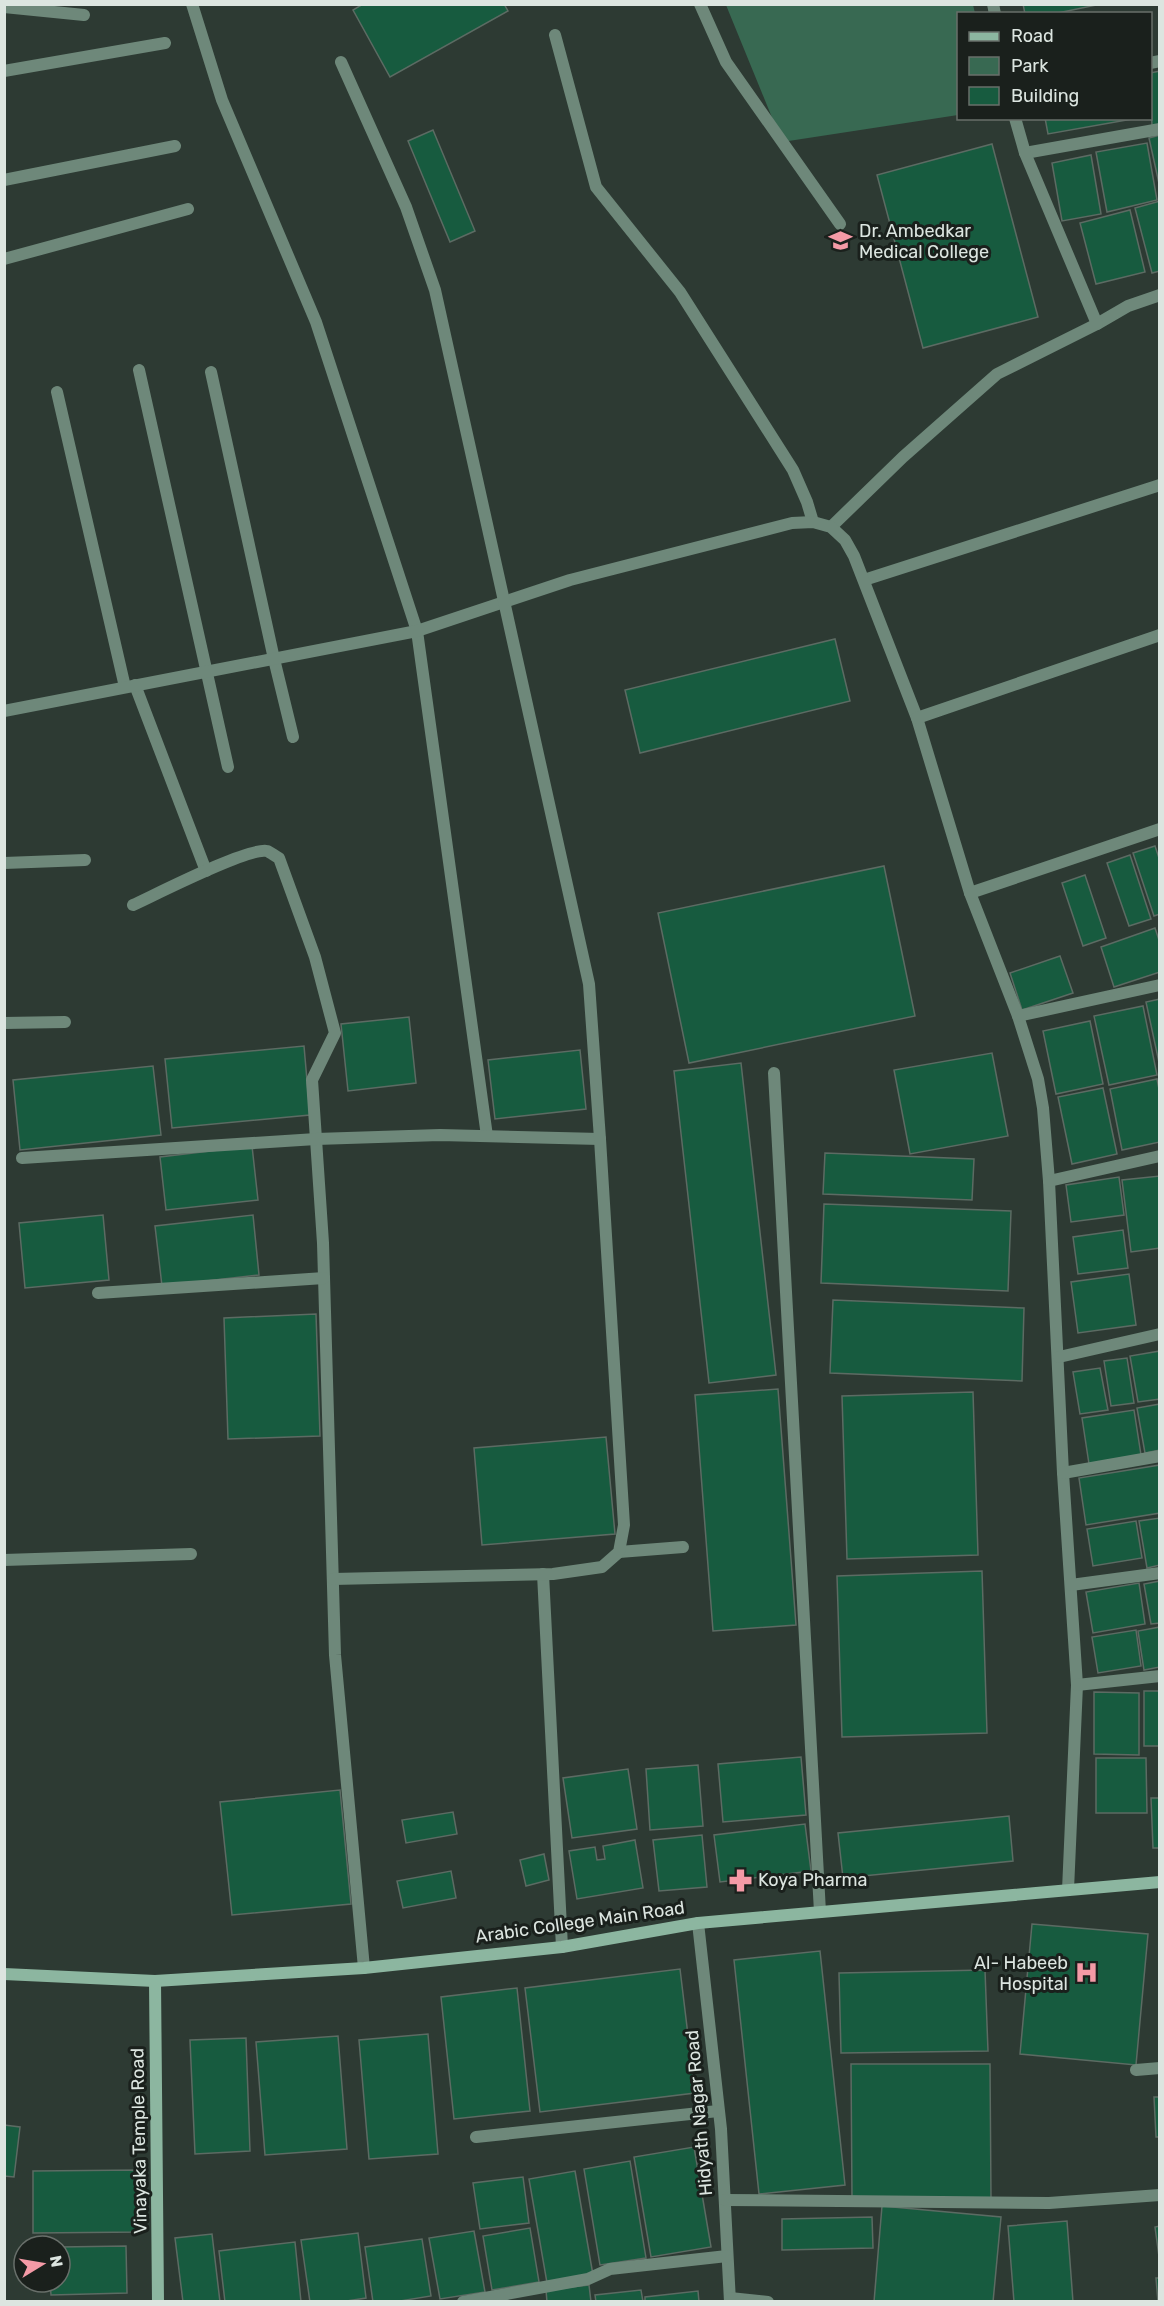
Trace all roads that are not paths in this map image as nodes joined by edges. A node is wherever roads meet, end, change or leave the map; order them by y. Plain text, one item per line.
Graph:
1 (192, 4) edge
2 (700, 4) edge
3 (4, 6) edge
4 (84, 15) dead end
5 (555, 35) dead end
6 (165, 43) dead end
7 (341, 62) dead end
8 (4, 71) edge
9 (1016, 120) edge
10 (1160, 129) edge
11 (176, 146) dead end
12 (1025, 153) junction
13 (4, 180) edge
14 (188, 209) dead end
15 (840, 224) dead end
16 (4, 259) edge
17 (1160, 295) edge
18 (1096, 324) junction
19 (139, 370) dead end
20 (211, 372) dead end
21 (57, 392) dead end
22 (1160, 485) edge
23 (813, 522) junction
24 (831, 527) junction
25 (864, 580) junction
26 (504, 602) junction
27 (417, 631) junction
28 (1160, 635) edge
29 (274, 659) junction
30 (205, 672) junction
31 (130, 686) junction
32 (4, 711) edge
33 (917, 718) junction
34 (293, 737) dead end
35 (228, 767) dead end
36 (1160, 829) edge
37 (85, 860) dead end
38 (4, 863) edge
39 (206, 871) junction
40 (970, 893) junction
41 (133, 906) dead end
42 (1160, 985) edge
43 (1018, 1016) junction
44 (65, 1022) dead end
45 (4, 1023) edge
46 (774, 1073) dead end
47 (487, 1136) junction
48 (316, 1139) junction
49 (600, 1139) junction
50 (1160, 1156) edge
51 (22, 1158) dead end
52 (1049, 1181) junction
53 (324, 1278) junction
54 (98, 1293) dead end
55 (1160, 1334) edge
56 (1059, 1357) junction
57 (1160, 1456) edge
58 (1063, 1473) junction
59 (683, 1547) dead end
60 (619, 1552) junction
61 (191, 1554) dead end
62 (4, 1560) edge
63 (1160, 1573) edge
64 (543, 1574) junction
65 (333, 1579) junction
66 (1071, 1585) junction
67 (1160, 1676) edge
68 (1077, 1685) junction
69 (1160, 1882) edge
70 (1068, 1890) junction
71 (820, 1912) junction
72 (698, 1923) junction
73 (562, 1947) junction
74 (364, 1968) junction
75 (4, 1974) edge
76 (155, 1981) junction
77 (1160, 2068) edge
78 (1136, 2070) dead end
79 (718, 2111) junction
80 (476, 2137) dead end
81 (1160, 2195) edge
82 (725, 2200) junction
83 (727, 2256) junction
84 (730, 2300) edge
85 (158, 2301) edge
86 (463, 2301) edge
87 (768, 2301) edge

1 - 27 street
2 - 15 street
3 - 4 street
5 - 23 street
6 - 8 street
7 - 26 street
9 - 12 street
10 - 12 street
11 - 13 street
12 - 18 street
14 - 16 street
17 - 18 street
18 - 24 street
19 - 30 street
20 - 29 street
21 - 31 street
22 - 25 street
23 - 24 street
23 - 26 street
24 - 25 street
25 - 33 street
26 - 27 street
26 - 49 street
27 - 29 street
27 - 47 street
28 - 33 street
29 - 30 street
29 - 34 street
30 - 31 street
30 - 35 street
31 - 32 street
31 - 39 street
33 - 40 street
36 - 40 street
37 - 38 street
39 - 41 street
39 - 48 street
40 - 43 street
42 - 43 street
43 - 52 street
44 - 45 street
46 - 71 street
47 - 48 street
47 - 49 street
48 - 51 street
48 - 53 street
49 - 60 street
50 - 52 street
52 - 56 street
53 - 54 street
53 - 65 street
55 - 56 street
56 - 58 street
57 - 58 street
58 - 66 street
59 - 60 street
60 - 64 street
61 - 62 street
63 - 66 street
64 - 65 street
64 - 73 street
65 - 74 street
66 - 68 street
67 - 68 street
68 - 70 street
69 - 70 main road, Arabic College Main Road
70 - 71 main road, Arabic College Main Road
71 - 72 main road, Arabic College Main Road
72 - 73 main road, Arabic College Main Road
72 - 79 street, Hidyath Nagar Road
73 - 74 main road, Arabic College Main Road
74 - 76 main road, Arabic College Main Road
75 - 76 main road, Arabic College Main Road
76 - 85 main road, Vinayaka Temple Road
77 - 78 street
79 - 80 street
79 - 82 street, Hidyath Nagar Road
81 - 82 street
82 - 83 street, Hidyath Nagar Road
83 - 84 street, Hidyath Nagar Road
83 - 86 street
84 - 87 street

